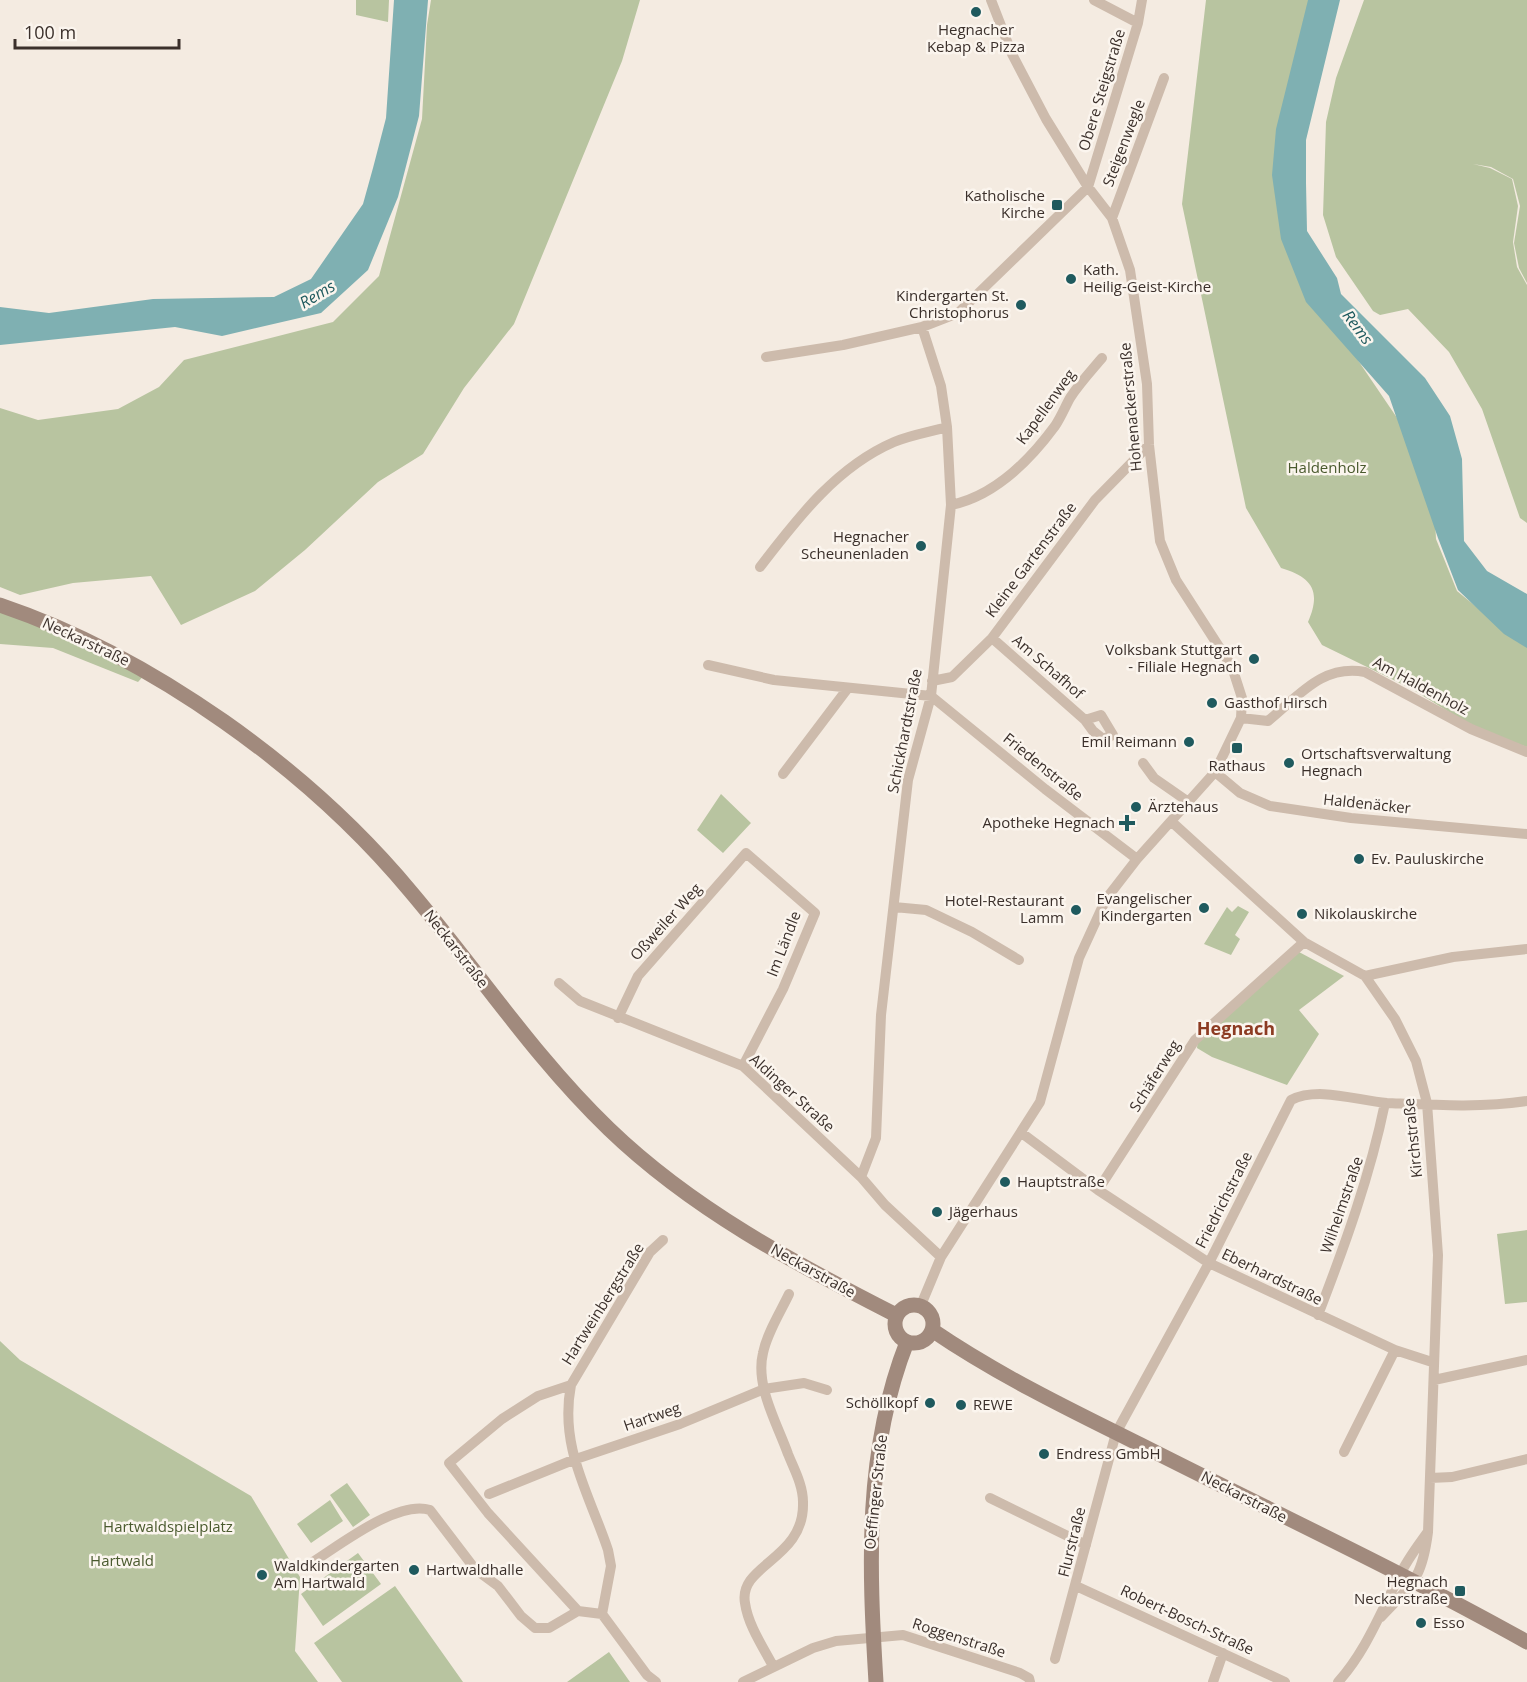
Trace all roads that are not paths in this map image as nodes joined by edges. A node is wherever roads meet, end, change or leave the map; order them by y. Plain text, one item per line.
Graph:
1 (991, 0) edge
2 (1094, 0) edge
3 (1142, 0) edge
4 (1138, 23) junction
5 (1164, 78) dead end
6 (1088, 187) junction
7 (1112, 218) junction
8 (922, 327) junction
9 (766, 357) dead end
10 (1101, 358) dead end
11 (947, 427) junction
12 (1149, 445) junction
13 (951, 505) junction
14 (760, 567) dead end
15 (0, 605) edge
16 (992, 638) junction
17 (708, 665) dead end
18 (932, 681) junction
19 (848, 688) junction
20 (931, 696) junction
21 (1241, 718) junction
22 (1085, 720) dead end
23 (1527, 752) edge
24 (1143, 763) dead end
25 (1215, 772) junction
26 (783, 774) dead end
27 (1190, 803) junction
28 (1173, 823) junction
29 (1527, 834) edge
30 (746, 853) joint
31 (1137, 860) junction
32 (894, 908) junction
33 (1304, 942) junction
34 (1527, 949) edge
35 (1019, 960) dead end
36 (1365, 976) junction
37 (559, 983) dead end
38 (618, 1018) junction
39 (743, 1066) junction
40 (1527, 1101) edge
41 (1385, 1103) junction
42 (1427, 1104) junction
43 (1023, 1134) junction
44 (861, 1177) junction
45 (1098, 1190) junction
46 (663, 1240) dead end
47 (942, 1257) junction
48 (1209, 1263) junction
49 (789, 1294) dead end
50 (921, 1305) junction
51 (896, 1315) junction
52 (1318, 1315) junction
53 (932, 1330) junction
54 (906, 1342) junction
55 (1395, 1350) junction
56 (1527, 1360) edge
57 (1432, 1362) junction
58 (1434, 1380) junction
59 (571, 1385) junction
60 (764, 1389) junction
61 (827, 1390) dead end
62 (1116, 1433) junction
63 (1344, 1452) dead end
64 (573, 1460) junction
65 (1527, 1460) edge
66 (1430, 1478) junction
67 (489, 1494) dead end
68 (990, 1498) dead end
69 (1428, 1532) junction
70 (1086, 1545) junction
71 (308, 1565) dead end
72 (1399, 1575) junction
73 (1413, 1583) junction
74 (1076, 1586) junction
75 (578, 1611) junction
76 (602, 1614) junction
77 (1381, 1617) junction
78 (873, 1636) junction
79 (1527, 1642) edge
80 (1223, 1653) junction
81 (1055, 1659) dead end
82 (773, 1666) junction
83 (656, 1682) edge
84 (743, 1682) edge
85 (876, 1682) edge
86 (1030, 1682) edge
87 (1213, 1682) edge
88 (1285, 1682) edge
89 (1338, 1682) edge

1 - 6 street, Hohenackerstraße
2 - 4 street
3 - 4 street, Obere Steigstraße
4 - 6 street, Obere Steigstraße
5 - 7 street, Steigenwegle
6 - 7 street, Hohenackerstraße
6 - 8 street
7 - 12 street, Hohenackerstraße
8 - 9 street
8 - 11 street, Schickhardtstraße
10 - 13 street, Kapellenweg
11 - 13 street, Schickhardtstraße
11 - 14 street
12 - 16 street, Kleine Gartenstraße
12 - 21 street, Hohenackerstraße
13 - 18 street, Schickhardtstraße
15 - 51 main road, Neckarstraße
16 - 18 street, Kleine Gartenstraße
16 - 22 street, Am Schafhof
17 - 19 street
18 - 20 street, Schickhardtstraße
19 - 20 street
19 - 26 street
20 - 31 street, Friedenstraße
20 - 32 street, Schickhardtstraße
21 - 23 street, Am Haldenholz
21 - 25 street
24 - 27 street
25 - 27 street
25 - 29 street, Haldenäcker
27 - 28 street
28 - 31 street
28 - 33 street, Kirchstraße
30 - 38 street, Oßweiler Weg
30 - 39 street, Im Ländle
31 - 43 street
32 - 35 street
32 - 44 street, Schickhardtstraße
33 - 36 street, Kirchstraße
33 - 45 street, Schäferweg
34 - 36 street
36 - 42 street, Kirchstraße
37 - 38 street, Aldinger Straße
38 - 39 street, Aldinger Straße
39 - 44 street, Aldinger Straße
40 - 42 street, Friedrichstraße
41 - 42 street, Friedrichstraße
41 - 48 street, Friedrichstraße
41 - 52 street, Wilhelmstraße
42 - 57 street, Kirchstraße
43 - 45 street, Eberhardstraße
43 - 47 street
44 - 47 street, Aldinger Straße
45 - 48 street, Eberhardstraße
46 - 59 street, Hartweinbergstraße
47 - 50 street
48 - 52 street, Eberhardstraße
48 - 62 street, Friedrichstraße
49 - 60 street
50 - 51 main road
50 - 53 main road
51 - 54 main road
52 - 55 street, Eberhardstraße
53 - 54 main road
53 - 62 main road, Neckarstraße
54 - 78 main road, Oeffinger Straße
55 - 57 street, Eberhardstraße
55 - 63 street
56 - 58 street
57 - 58 street, Kirchstraße
58 - 66 street, Kirchstraße
59 - 64 street, Hartweinbergstraße
59 - 75 street, Hartweinbergstraße
60 - 61 street, Hartweg
60 - 64 street, Hartweg
60 - 82 street
62 - 70 street, Flurstraße
62 - 72 main road, Neckarstraße
64 - 67 street, Hartweg
64 - 76 street, Hartweinbergstraße
65 - 66 street
66 - 69 street, Kirchstraße
68 - 70 street
69 - 72 street
69 - 73 street, Kirchstraße
70 - 74 street, Flurstraße
71 - 75 street
72 - 73 main road, Neckarstraße
72 - 77 street
73 - 77 street, Kirchstraße
73 - 79 main road, Neckarstraße
74 - 80 street, Robert-Bosch-Straße
74 - 81 street, Flurstraße
75 - 76 street
76 - 83 street
77 - 89 street
78 - 82 street
78 - 85 main road, Oeffinger Straße
78 - 86 street, Roggenstraße
80 - 87 street
80 - 88 street, Robert-Bosch-Straße
82 - 84 street

